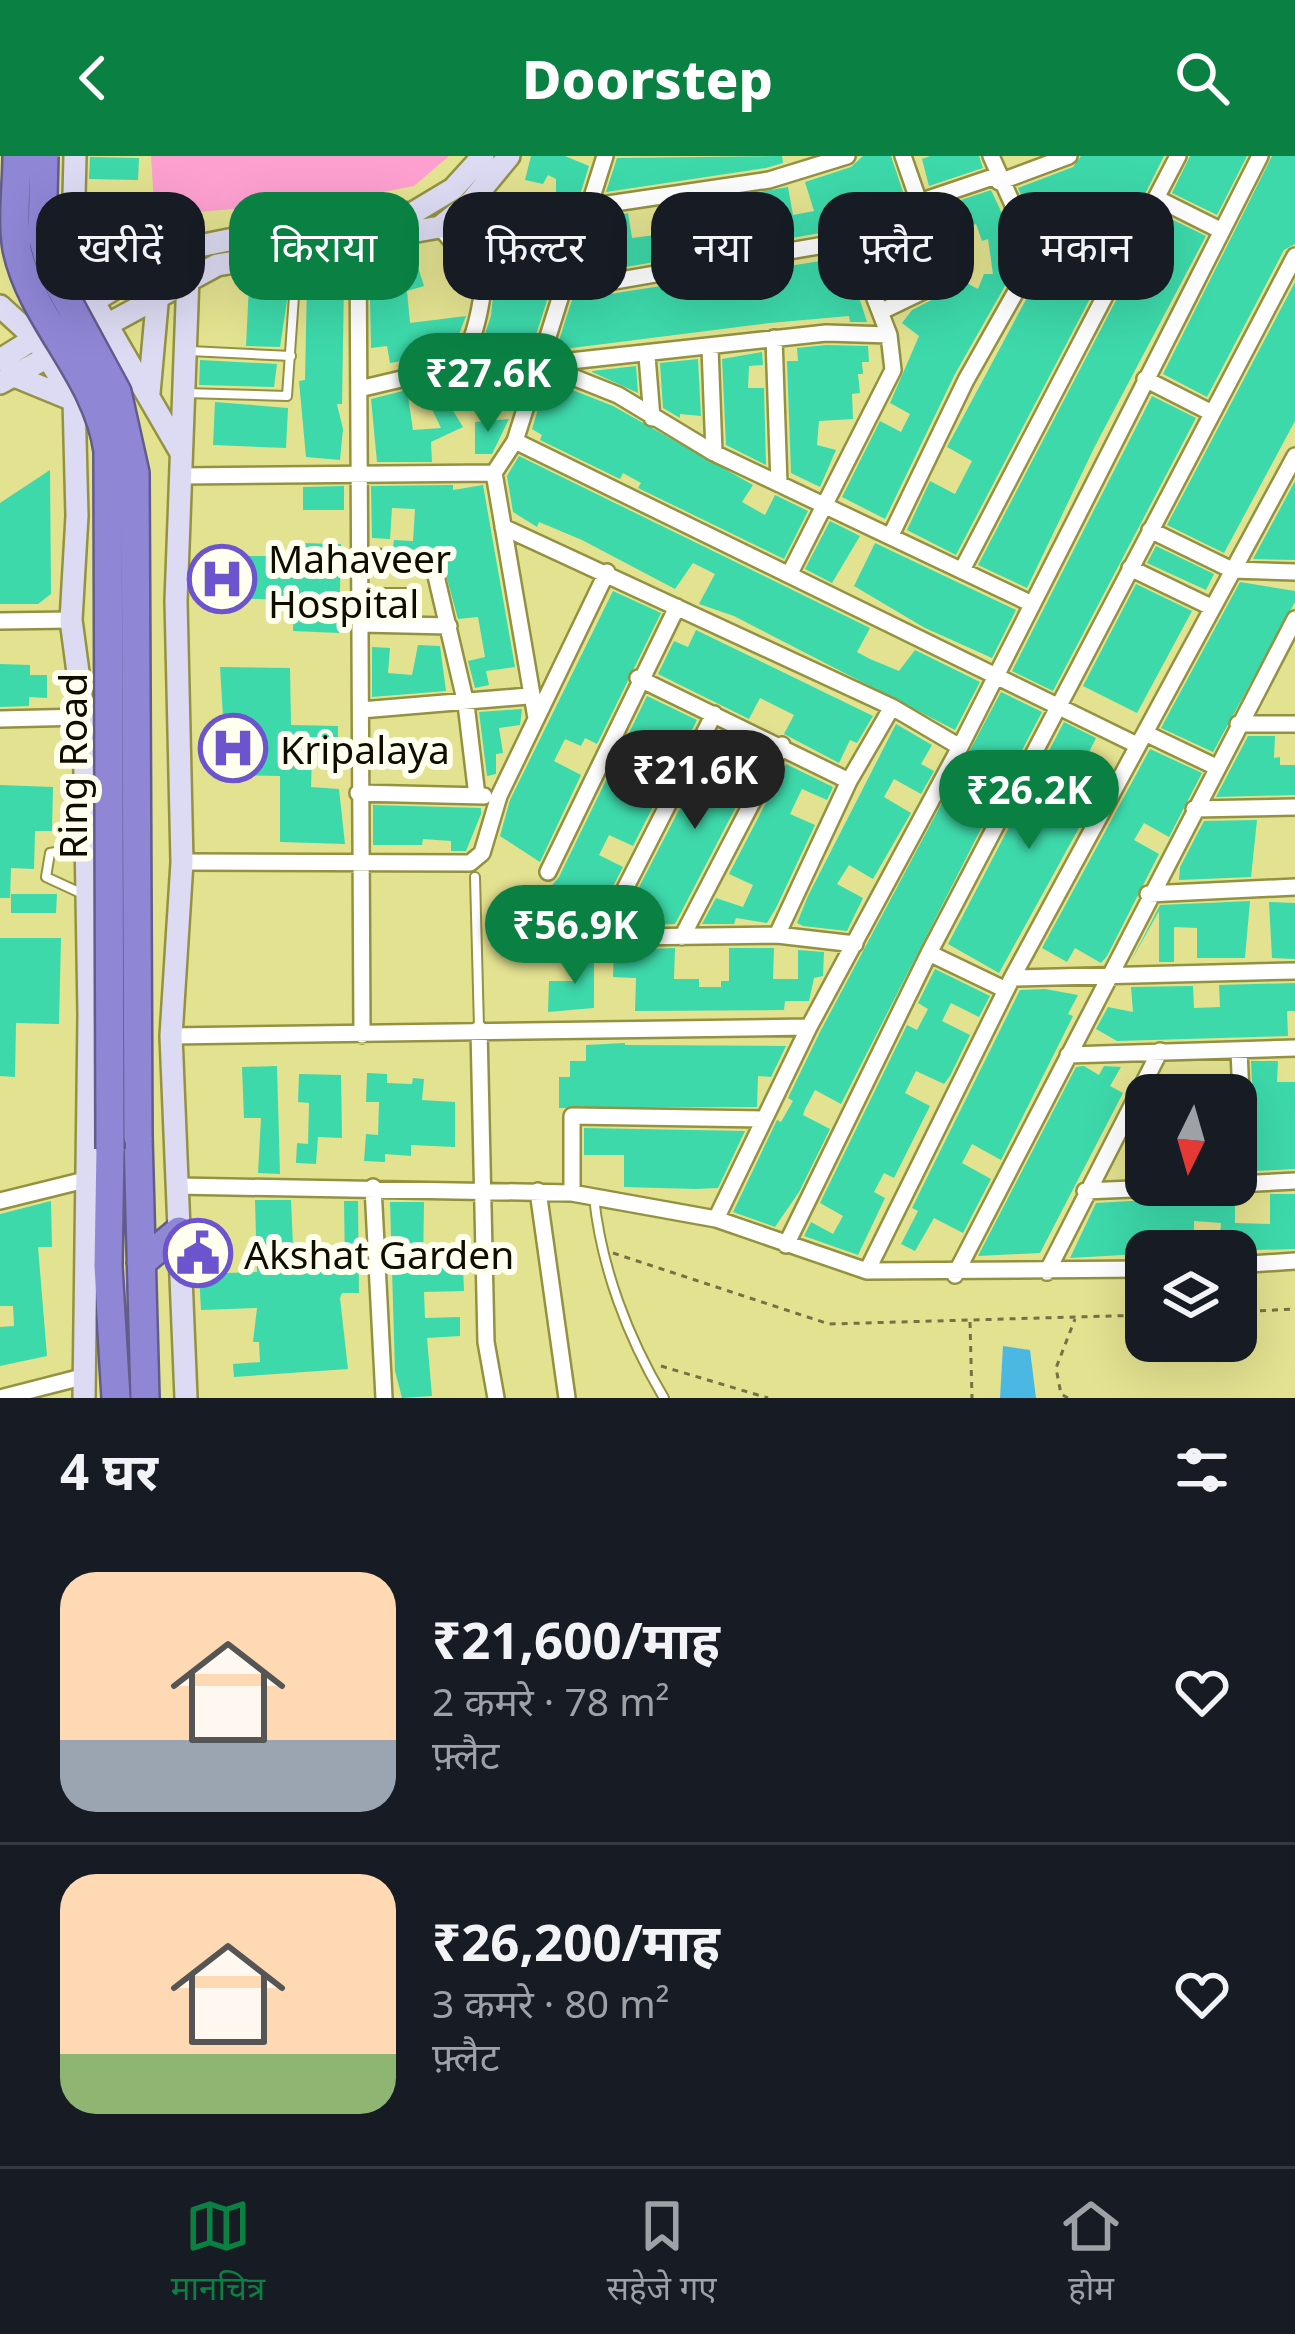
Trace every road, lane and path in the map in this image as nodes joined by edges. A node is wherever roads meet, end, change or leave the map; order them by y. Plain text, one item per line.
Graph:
1 (17, 156) edge
2 (44, 156) edge
3 (75, 156) edge
4 (483, 156) edge
5 (509, 156) edge
6 (605, 156) edge
7 (848, 156) edge
8 (903, 156) edge
9 (992, 156) edge
10 (1069, 156) edge
11 (1178, 156) edge
12 (1260, 156) edge
13 (820, 161) edge
14 (997, 179) junction
15 (479, 192) edge
16 (593, 192) edge
17 (916, 192) edge
18 (953, 192) edge
19 (1004, 192) edge
20 (1159, 192) edge
21 (627, 201) edge
22 (419, 208) edge
23 (1174, 210) edge
24 (443, 225) edge
25 (440, 227) junction
26 (1222, 231) junction
27 (419, 232) edge
28 (229, 238) edge
29 (818, 247) edge
30 (1295, 256) edge
31 (627, 280) edge
32 (147, 300) edge
33 (157, 300) edge
34 (187, 300) edge
35 (294, 300) edge
36 (358, 300) edge
37 (559, 300) edge
38 (875, 300) edge
39 (905, 300) edge
40 (1011, 300) edge
41 (1102, 300) edge
42 (95, 302) junction
43 (0, 306) edge
44 (880, 312) junction
45 (109, 325) junction
46 (889, 335) junction
47 (774, 338) junction
48 (36, 339) junction
49 (710, 347) junction
50 (185, 351) junction
51 (291, 356) junction
52 (647, 356) junction
53 (50, 359) junction
54 (540, 364) junction
55 (4, 373) edge
56 (1145, 380) junction
57 (359, 389) junction
58 (149, 393) junction
59 (183, 393) junction
60 (74, 400) junction
61 (1212, 413) junction
62 (652, 418) junction
63 (515, 441) junction
64 (180, 451) junction
65 (714, 453) junction
66 (1295, 456) edge
67 (362, 473) junction
68 (494, 473) junction
69 (179, 476) junction
70 (778, 484) junction
71 (826, 502) junction
72 (503, 527) junction
73 (1150, 530) junction
74 (892, 533) junction
75 (362, 556) junction
76 (1130, 568) junction
77 (962, 569) junction
78 (1232, 571) junction
79 (607, 572) junction
80 (1295, 572) edge
81 (790, 573) junction
82 (411, 592) dead end
83 (362, 593) junction
84 (1030, 603) junction
85 (677, 607) junction
86 (1211, 607) junction
87 (1295, 619) edge
88 (71, 620) junction
89 (0, 621) edge
90 (362, 624) junction
91 (448, 626) junction
92 (997, 675) junction
93 (638, 678) junction
94 (528, 696) junction
95 (1059, 702) junction
96 (466, 704) junction
97 (892, 706) junction
98 (361, 710) junction
99 (714, 714) junction
100 (84, 717) junction
101 (536, 718) junction
102 (0, 719) edge
103 (1238, 724) junction
104 (1295, 724) edge
105 (1141, 739) junction
106 (782, 745) junction
107 (960, 747) junction
108 (1214, 766) junction
109 (849, 781) junction
110 (358, 793) junction
111 (477, 796) junction
112 (499, 796) junction
113 (1295, 807) edge
114 (1194, 809) junction
115 (86, 848) junction
116 (182, 862) junction
117 (358, 866) junction
118 (548, 872) dead end
119 (476, 877) dead end
120 (1295, 887) edge
121 (1148, 894) junction
122 (87, 896) junction
123 (777, 935) junction
124 (682, 937) junction
125 (550, 938) dead end
126 (600, 938) junction
127 (855, 944) junction
128 (928, 952) junction
129 (1295, 971) edge
130 (1106, 976) junction
131 (1009, 984) junction
132 (809, 1027) junction
133 (479, 1029) junction
134 (362, 1035) junction
135 (171, 1036) junction
136 (1295, 1048) edge
137 (1160, 1051) junction
138 (1239, 1051) junction
139 (1068, 1054) junction
140 (1239, 1074) edge
141 (764, 1119) junction
142 (85, 1180) junction
143 (1295, 1180) edge
144 (1257, 1183) edge
145 (177, 1186) junction
146 (373, 1187) junction
147 (479, 1188) junction
148 (1125, 1189) edge
149 (538, 1191) junction
150 (1085, 1191) junction
151 (572, 1192) junction
152 (594, 1196) junction
153 (0, 1202) edge
154 (716, 1219) junction
155 (179, 1231) junction
156 (786, 1245) junction
157 (601, 1249) junction
158 (1295, 1261) edge
159 (141, 1263) junction
160 (1257, 1264) edge
161 (1125, 1270) edge
162 (867, 1271) junction
163 (1047, 1272) junction
164 (955, 1275) junction
165 (1295, 1309) edge
166 (1257, 1311) edge
167 (1125, 1317) edge
168 (1076, 1318) junction
169 (970, 1320) junction
170 (642, 1360) junction
171 (83, 1387) edge
172 (0, 1398) edge
173 (116, 1398) edge
174 (146, 1398) edge
175 (186, 1398) edge
176 (384, 1398) edge
177 (496, 1398) edge
178 (567, 1398) edge
179 (664, 1398) edge
180 (768, 1398) edge
181 (972, 1398) edge
182 (1068, 1398) edge

1 - 173 highway, Ring Road, bridge
2 - 159 highway, Ring Road, bridge
3 - 42 street
4 - 22 street
5 - 15 street
6 - 16 street
7 - 13 street
8 - 17 street
9 - 14 street
10 - 14 street
11 - 20 street
12 - 26 street
13 - 21 street
14 - 18 street
14 - 19 street
23 - 26 street
24 - 25 street
25 - 27 street
25 - 57 street
26 - 56 street
28 - 42 street
29 - 31 street
30 - 61 street
32 - 45 street
33 - 58 street
34 - 50 street
35 - 51 lane
36 - 57 street
37 - 54 street
38 - 44 street
39 - 44 street
40 - 74 street
41 - 77 street
42 - 45 street
42 - 48 street
43 - 48 street
44 - 46 street
45 - 53 street
45 - 58 street
46 - 47 street
46 - 71 street
47 - 49 street
47 - 70 street
48 - 53 street
48 - 55 street
49 - 52 street
49 - 65 street
50 - 51 lane
50 - 59 street
51 - 59 lane
52 - 54 street
52 - 62 street
53 - 55 street
53 - 60 street
54 - 62 street
54 - 63 street
55 - 60 street
56 - 61 street
56 - 84 street
57 - 67 street
58 - 64 street
59 - 64 street
60 - 88 street
61 - 73 street
62 - 65 street
63 - 68 street
63 - 81 street
64 - 69 street
65 - 70 street
66 - 78 street
67 - 68 street
67 - 69 street
67 - 75 street
68 - 72 street
69 - 116 street
70 - 71 street
71 - 74 street
71 - 81 street
72 - 79 street
72 - 94 street
73 - 76 street
73 - 78 street
74 - 77 street
75 - 83 street
75 - 91 street
76 - 86 street
76 - 95 street
77 - 84 street
78 - 80 street
78 - 86 street
79 - 85 street
79 - 101 street
81 - 92 street
82 - 83 lane
83 - 90 street
84 - 92 street
85 - 93 street
85 - 97 street
86 - 105 street
87 - 103 street
88 - 89 street
88 - 100 street
90 - 91 street
90 - 98 street
91 - 96 street
92 - 95 street
92 - 107 street
93 - 99 street
93 - 118 street
94 - 96 street
94 - 101 street
95 - 105 street
95 - 128 street
96 - 98 street
96 - 111 street
97 - 107 street
97 - 109 street
98 - 110 street
99 - 106 street
99 - 126 street
100 - 102 street
100 - 115 street
101 - 112 street
103 - 104 street
103 - 108 street
105 - 108 street
105 - 131 street
106 - 109 street
106 - 124 street
107 - 127 street
108 - 114 street
109 - 123 street
110 - 111 street
110 - 117 street
111 - 112 street
112 - 117 street
113 - 114 street
114 - 121 street
115 - 122 street
115 - 122 lane
116 - 117 street
116 - 135 street
117 - 134 street
119 - 133 lane
120 - 121 street
121 - 130 street
122 - 142 street
123 - 124 street
123 - 127 street
124 - 126 street
125 - 126 street
127 - 132 street
128 - 131 street
128 - 156 street
129 - 130 street
130 - 131 street
130 - 139 street
131 - 162 street
132 - 133 street
132 - 141 street
133 - 134 street
133 - 147 street
134 - 135 street
135 - 145 street
136 - 138 street
137 - 138 street
137 - 139 street
137 - 150 street
138 - 140 street
139 - 164 street
141 - 151 street
141 - 154 street
142 - 153 street
142 - 171 street
143 - 144 street
145 - 146 street
145 - 155 street
146 - 147 street
146 - 176 street
147 - 149 street
147 - 177 street
148 - 150 street
149 - 151 street
149 - 178 street
150 - 163 street
151 - 152 street
152 - 154 street
152 - 157 lane
154 - 156 street
155 - 159 highway
155 - 175 street
156 - 162 street
157 - 169 path
157 - 170 lane
158 - 160 street
159 - 174 highway, Ring Road
161 - 163 street
162 - 164 street
163 - 164 street
165 - 166 path
167 - 168 path
168 - 169 path
168 - 182 path
169 - 181 path
170 - 179 lane
170 - 180 path
171 - 172 street

